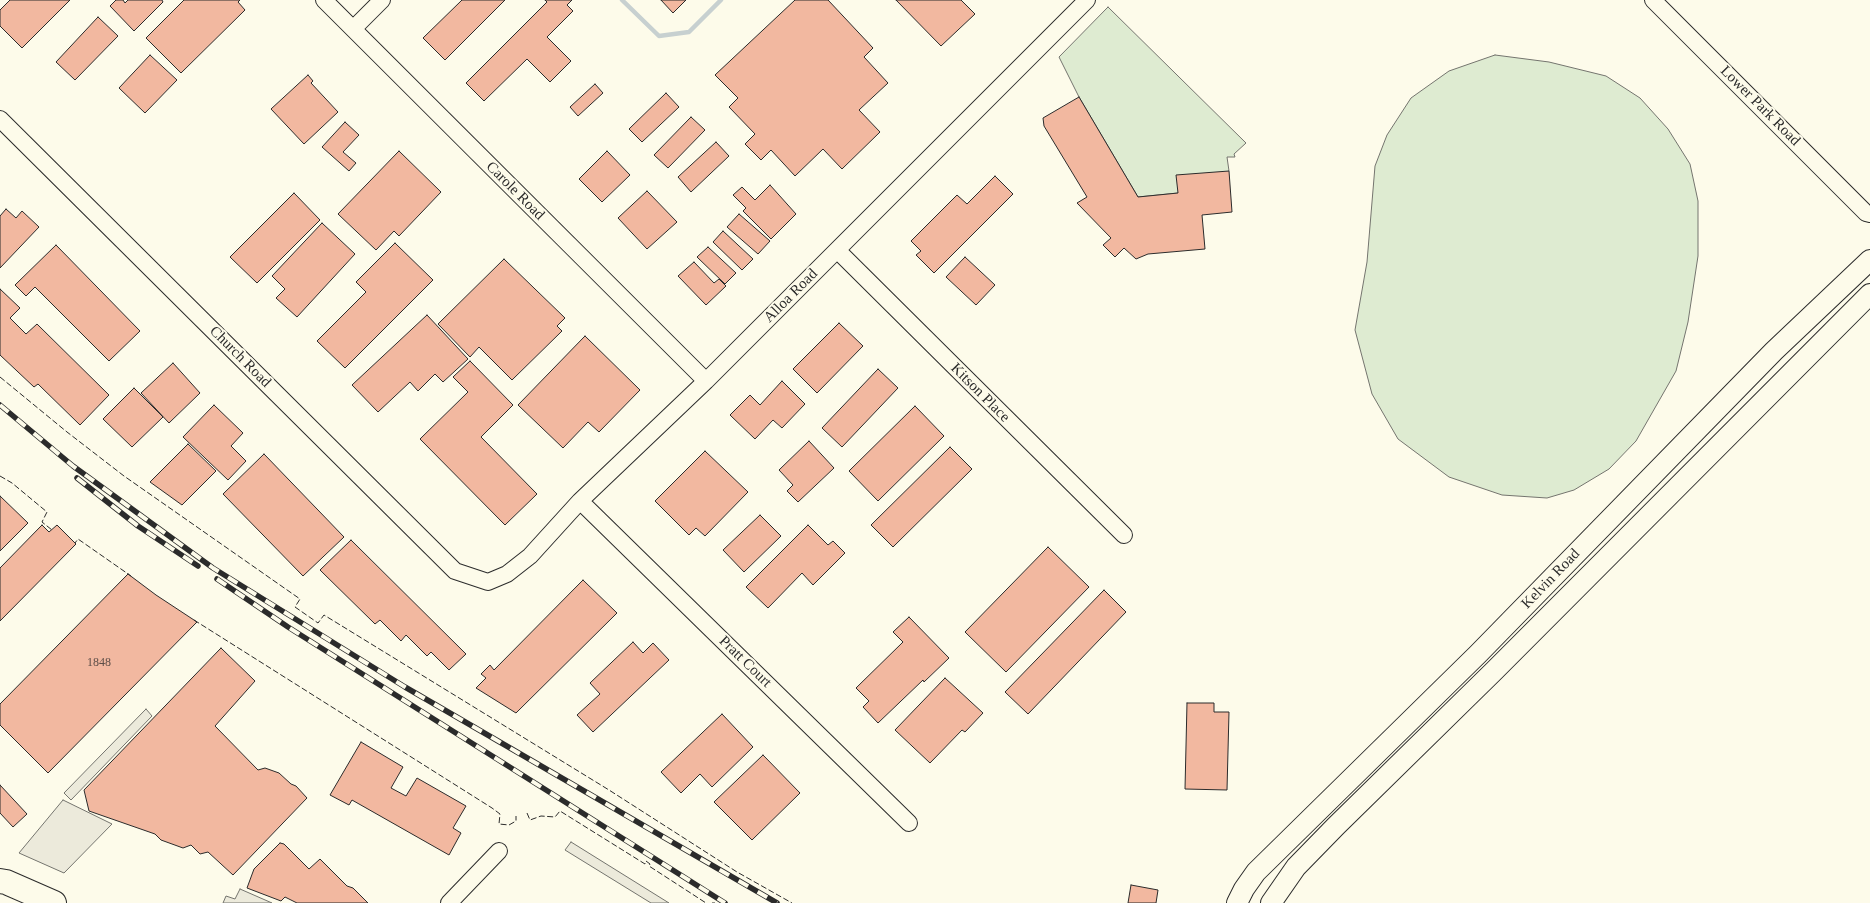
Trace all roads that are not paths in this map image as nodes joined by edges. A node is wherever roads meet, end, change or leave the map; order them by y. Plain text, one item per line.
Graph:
1 (324, 0) edge
2 (382, 0) edge
3 (1087, 0) edge
4 (1653, 0) edge
5 (353, 29) junction
6 (0, 119) edge
7 (1869, 218) edge
8 (837, 250) junction
9 (1870, 260) edge
10 (1870, 294) edge
11 (706, 382) junction
12 (580, 501) junction
13 (1124, 535) dead end
14 (488, 582) joint
15 (1478, 654) junction
16 (1494, 672) junction
17 (909, 823) dead end
18 (500, 851) dead end
19 (2, 879) edge
20 (54, 903) edge
21 (449, 903) edge
22 (1236, 903) edge
23 (1271, 903) edge

1 - 5 street, Carole Road
2 - 5 street
3 - 8 street, Alloa Road
4 - 7 street, Lower Park Road
5 - 11 street, Carole Road
6 - 14 street, Church Road
8 - 11 street, Alloa Road
8 - 13 street, Kitson Place
9 - 15 main road, Kelvin Road
10 - 16 main road, Kelvin Road
11 - 12 street, Alloa Road
12 - 14 street, Alloa Road
12 - 17 street, Pratt Court
15 - 16 main road
15 - 22 main road, Kelvin Road
16 - 23 main road, Kelvin Road
18 - 21 street
19 - 20 highway

